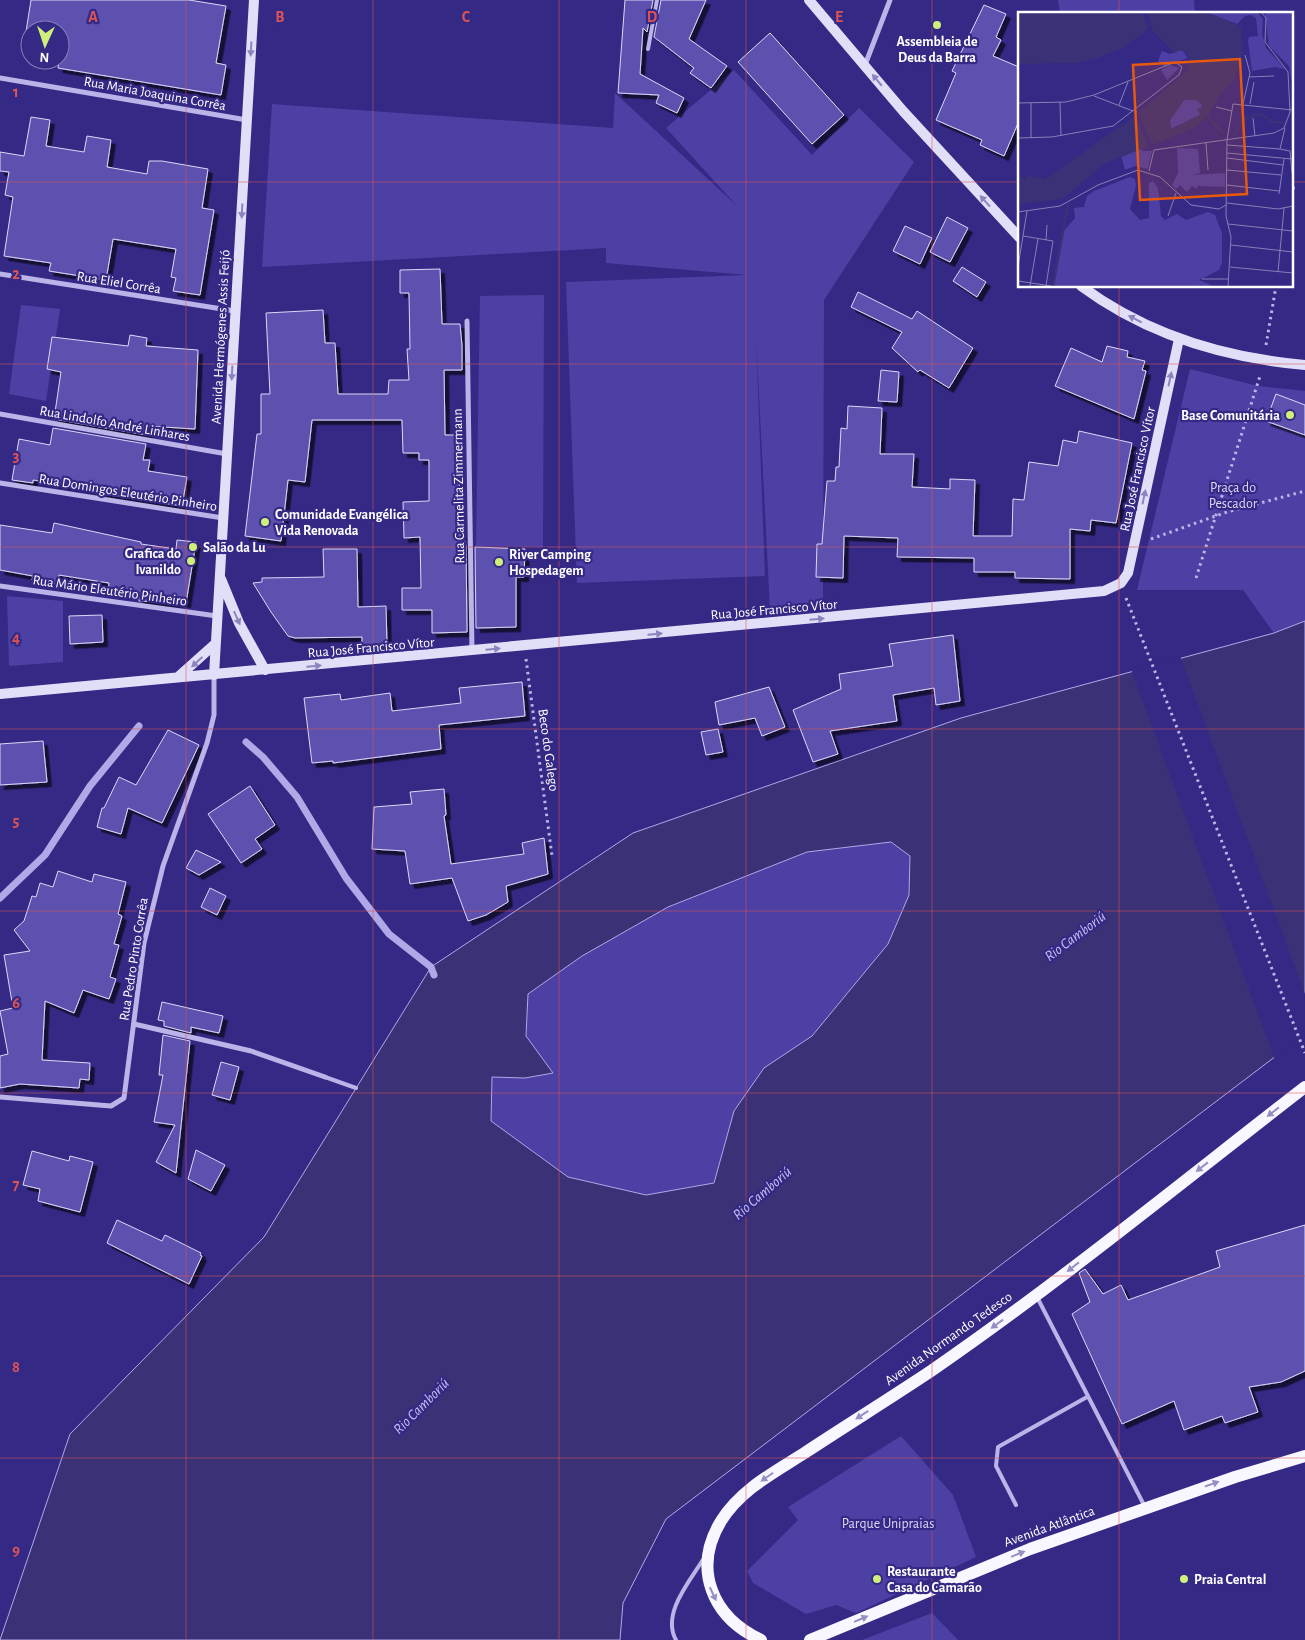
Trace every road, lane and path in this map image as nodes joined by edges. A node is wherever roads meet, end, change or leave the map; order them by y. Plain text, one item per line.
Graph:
1 (254, 0) edge
2 (657, 0) edge
3 (810, 0) edge
4 (890, 0) edge
5 (648, 49) dead end
6 (865, 66) junction
7 (0, 78) edge
8 (247, 120) junction
9 (1294, 184) dead end
10 (1292, 196) edge
11 (1018, 236) edge
12 (0, 274) edge
13 (1084, 288) edge
14 (1276, 288) edge
15 (235, 311) junction
16 (467, 321) dead end
17 (1179, 339) junction
18 (1263, 361) junction
19 (1305, 365) edge
20 (1258, 386) dead end
21 (0, 414) edge
22 (227, 454) junction
23 (0, 483) edge
24 (1305, 490) edge
25 (1216, 516) junction
26 (222, 518) junction
27 (1134, 545) junction
28 (219, 573) junction
29 (1196, 578) dead end
30 (0, 586) edge
31 (1127, 599) dead end
32 (217, 616) junction
33 (215, 644) junction
34 (524, 646) junction
35 (472, 651) junction
36 (265, 670) junction
37 (214, 675) junction
38 (178, 678) junction
39 (0, 694) edge
40 (552, 856) dead end
41 (134, 1024) junction
42 (1305, 1053) edge
43 (326, 1077) joint
44 (1305, 1087) edge
45 (356, 1088) dead end
46 (0, 1097) edge
47 (1036, 1295) junction
48 (1087, 1397) junction
49 (1305, 1456) edge
50 (1016, 1505) dead end
51 (1145, 1507) junction
52 (708, 1552) junction
53 (676, 1640) edge
54 (761, 1640) edge
55 (810, 1640) edge

1 -> 8 main road, Avenida Hermógenes Assis Feijó
2 - 5 lane
3 - 6 main road
4 - 6 street
11 -> 6 main road
7 - 8 street, Rua Maria Joaquina Corrêa
8 -> 15 main road, Avenida Hermógenes Assis Feijó
9 - 10 path
12 - 15 street, Rua Eliel Corrêa
17 -> 13 main road
14 - 18 path
15 -> 22 main road, Avenida Hermógenes Assis Feijó
16 - 35 street, Rua Carmelita Zimmermann
17 - 18 main road
27 -> 17 main road, Rua José Francisco Vítor
18 - 19 main road
20 - 25 path
21 - 22 street, Rua Lindolfo André Linhares
22 - 26 main road, Avenida Hermógenes Assis Feijó
23 - 26 street, Rua Domingos Eleutério Pinheiro
24 - 25 path
25 - 27 path
25 - 29 path
26 - 28 main road, Avenida Hermógenes Assis Feijó
34 -> 27 main road, Rua José Francisco Vítor
28 - 32 main road, Avenida Hermógenes Assis Feijó
28 -> 36 main road
30 - 32 street, Rua Mário Eleutério Pinheiro
31 - 42 path
32 - 33 main road, Avenida Hermógenes Assis Feijó
33 - 37 main road, Avenida Hermógenes Assis Feijó
33 -> 38 main road
35 -> 34 main road, Rua José Francisco Vítor
34 - 40 path, Beco do Galego
36 -> 35 main road, Rua José Francisco Vítor
36 - 37 main road, Rua José Francisco Vítor
37 - 38 main road, Rua José Francisco Vítor
37 - 41 street, Rua Pedro Pinto Corrêa
38 - 39 main road, Rua José Francisco Vítor
41 - 43 street
41 - 46 street, Rua Pedro Pinto Corrêa
43 - 45 lane
44 -> 47 main road, Avenida Normando Tedesco
47 - 48 lane
47 -> 52 main road, Avenida Normando Tedesco
48 - 50 lane
48 - 51 lane
51 -> 49 main road, Avenida Atlântica
55 -> 51 main road, Avenida Atlântica
52 - 53 lane
52 -> 54 main road, Avenida Normando Tedesco

